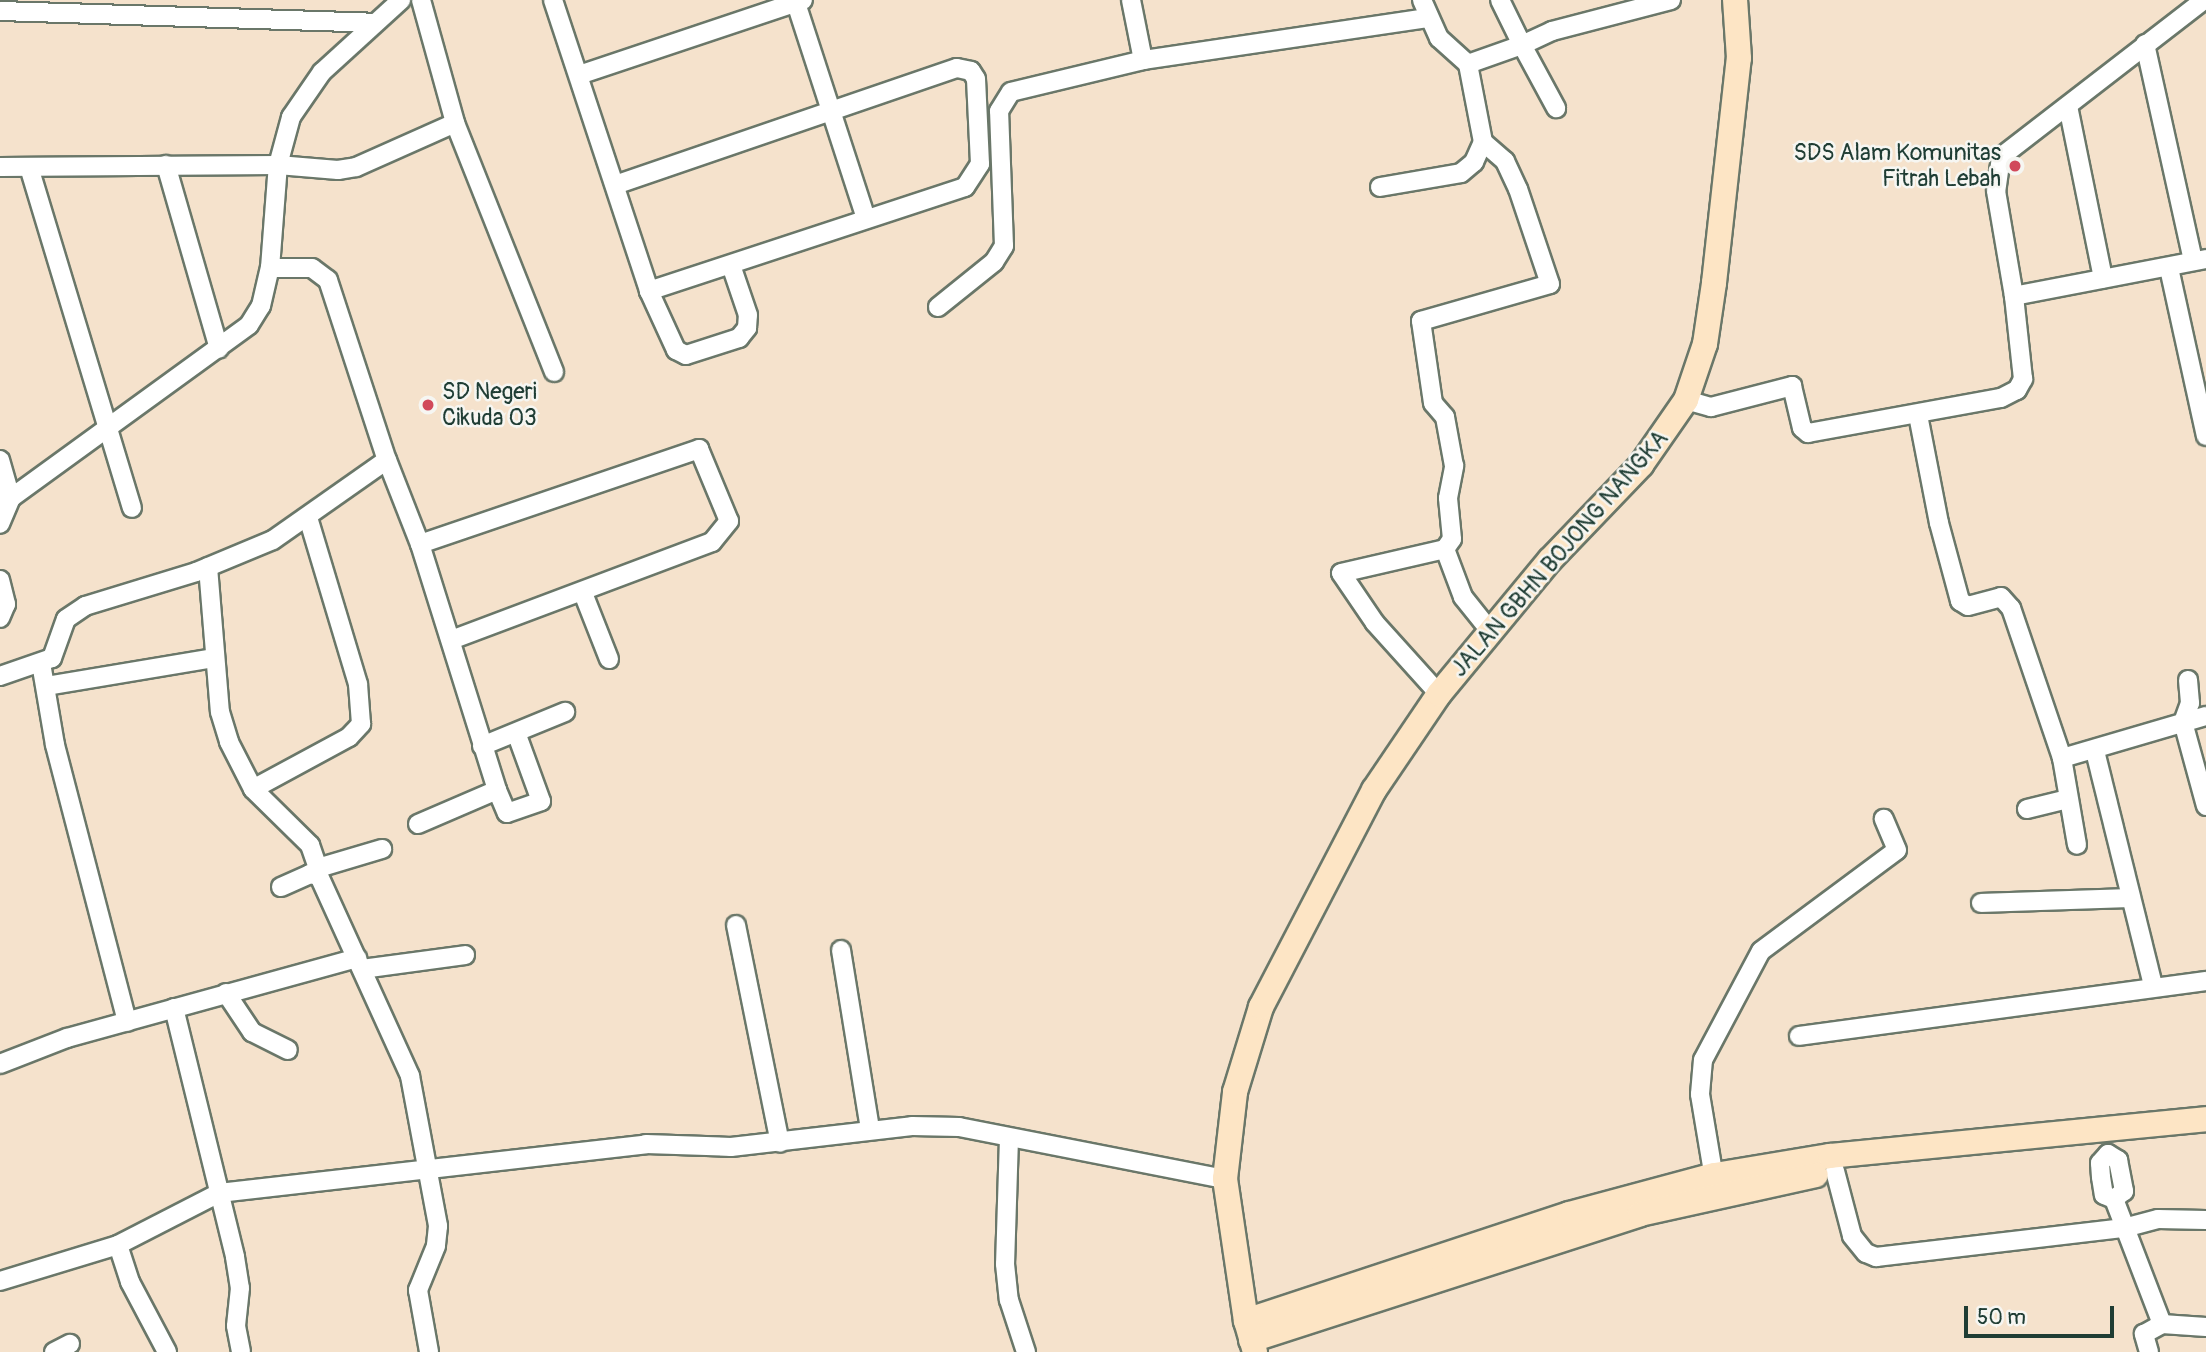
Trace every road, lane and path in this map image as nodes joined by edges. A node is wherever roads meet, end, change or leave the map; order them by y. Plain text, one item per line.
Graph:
1 (401, 0) edge
2 (421, 0) edge
3 (553, 0) edge
4 (1131, 0) edge
5 (1422, 0) edge
6 (1500, 0) edge
7 (1671, 0) edge
8 (1735, 0) edge
9 (2204, 0) edge
10 (798, 1) edge
11 (0, 11) edge
12 (1427, 18) junction
13 (372, 23) junction
14 (2146, 44) junction
15 (1522, 45) junction
16 (1143, 60) junction
17 (1468, 64) junction
18 (579, 75) junction
19 (2068, 106) junction
20 (1556, 108) dead end
21 (832, 110) junction
22 (454, 123) junction
23 (1483, 142) junction
24 (166, 165) junction
25 (278, 165) junction
26 (0, 167) edge
27 (29, 167) junction
28 (615, 185) junction
29 (1380, 187) dead end
30 (866, 219) junction
31 (2200, 260) edge
32 (731, 265) junction
33 (270, 268) junction
34 (2169, 268) junction
35 (2103, 278) junction
36 (649, 291) junction
37 (2014, 296) junction
38 (938, 307) dead end
39 (219, 349) junction
40 (554, 372) dead end
41 (1686, 400) junction
42 (1919, 415) junction
43 (105, 430) junction
44 (2206, 436) edge
45 (0, 460) edge
46 (387, 460) junction
47 (6, 499) edge
48 (132, 508) dead end
49 (308, 517) junction
50 (0, 524) edge
51 (419, 544) junction
52 (1445, 549) junction
53 (208, 567) junction
54 (0, 580) edge
55 (583, 593) junction
56 (0, 618) edge
57 (1491, 632) junction
58 (451, 640) junction
59 (215, 658) junction
60 (609, 659) dead end
61 (41, 663) junction
62 (0, 676) edge
63 (2188, 680) dead end
64 (47, 686) junction
65 (1439, 694) junction
66 (565, 712) dead end
67 (2206, 716) edge
68 (2183, 722) junction
69 (517, 735) junction
70 (482, 746) junction
71 (2095, 751) junction
72 (2062, 758) junction
73 (253, 789) junction
74 (496, 790) junction
75 (2068, 799) junction
76 (2206, 806) edge
77 (2027, 809) dead end
78 (1884, 820) dead end
79 (418, 824) dead end
80 (2077, 845) dead end
81 (382, 849) dead end
82 (316, 870) junction
83 (281, 887) dead end
84 (2129, 898) junction
85 (1981, 903) dead end
86 (736, 925) dead end
87 (842, 950) dead end
88 (465, 955) dead end
89 (359, 963) junction
90 (2206, 981) edge
91 (2154, 986) junction
92 (226, 993) junction
93 (174, 1008) junction
94 (127, 1022) junction
95 (1799, 1036) dead end
96 (288, 1050) dead end
97 (0, 1064) edge
98 (2206, 1119) edge
99 (870, 1130) junction
100 (2206, 1130) edge
101 (1009, 1138) junction
102 (2107, 1140) junction
103 (780, 1143) junction
104 (429, 1166) junction
105 (1835, 1171) junction
106 (1225, 1180) junction
107 (1715, 1185) junction
108 (219, 1193) junction
109 (2206, 1220) edge
110 (2124, 1228) junction
111 (118, 1245) junction
112 (0, 1282) edge
113 (2162, 1324) junction
114 (2206, 1327) edge
115 (1251, 1338) edge
116 (167, 1352) edge
117 (241, 1352) edge
118 (429, 1352) edge
119 (1026, 1352) edge
120 (2149, 1352) edge

1 - 13 street
2 - 22 street
3 - 18 street
4 - 16 street
5 - 12 street
6 - 15 street
7 - 15 street
8 - 41 street, JALAN GBHN BOJONG NANGKA
9 - 14 street
10 - 18 street
10 - 21 street
11 - 13 street
12 - 16 street
12 - 17 street
13 - 25 street
14 - 19 street
14 - 31 street
15 - 17 street
15 - 20 street
16 - 38 street
17 - 23 street
18 - 28 street
19 - 35 street
19 - 37 street
21 - 28 street
21 - 30 street
21 - 30 street
22 - 25 street
22 - 40 street
23 - 29 street
23 - 52 street
24 - 25 street
24 - 27 street
24 - 39 street
25 - 33 street
26 - 27 street
27 - 43 street
28 - 36 street
30 - 32 street
31 - 34 street
32 - 36 street
32 - 36 street
33 - 39 street
33 - 46 street
34 - 35 street
34 - 44 street
35 - 37 street
37 - 42 street
39 - 43 street
41 - 42 street
41 - 57 street, JALAN GBHN BOJONG NANGKA
42 - 72 street
43 - 47 street
43 - 48 street
45 - 47 street
46 - 49 street
46 - 51 street
47 - 50 street
49 - 53 street
49 - 73 street
51 - 55 street
51 - 58 street
52 - 57 street
52 - 65 street
53 - 59 street
53 - 61 street
54 - 56 street
55 - 58 street
55 - 60 street
57 - 65 street, JALAN GBHN BOJONG NANGKA
58 - 70 street
59 - 64 street
59 - 73 street
61 - 62 street
61 - 64 street
63 - 68 street
64 - 94 street
65 - 106 street, JALAN GBHN BOJONG NANGKA
66 - 69 street
67 - 68 street
68 - 71 street
68 - 76 street
69 - 70 street
69 - 74 street
70 - 74 street
71 - 72 street
71 - 84 street
72 - 75 street
73 - 82 street
74 - 79 street
75 - 77 street
75 - 80 street
78 - 107 street
81 - 82 street
82 - 83 street
82 - 89 street
84 - 85 street
84 - 91 street
86 - 103 street
87 - 99 street
88 - 89 street
89 - 92 street
89 - 104 street
90 - 91 street
91 - 95 street
92 - 93 street
92 - 96 street
93 - 94 street
93 - 108 street
94 - 97 street
98 - 102 street
99 - 101 street
99 - 103 street
100 - 102 street
101 - 106 street
101 - 119 street
102 - 105 street
102 - 107 street
102 - 110 street
103 - 104 street
104 - 108 street
104 - 118 street
105 - 107 street
105 - 110 street
106 - 115 street, JALAN GBHN BOJONG NANGKA
107 - 115 street
108 - 111 street
108 - 117 street
109 - 110 street
110 - 113 street
111 - 112 street
111 - 116 street
113 - 114 street
113 - 120 street

